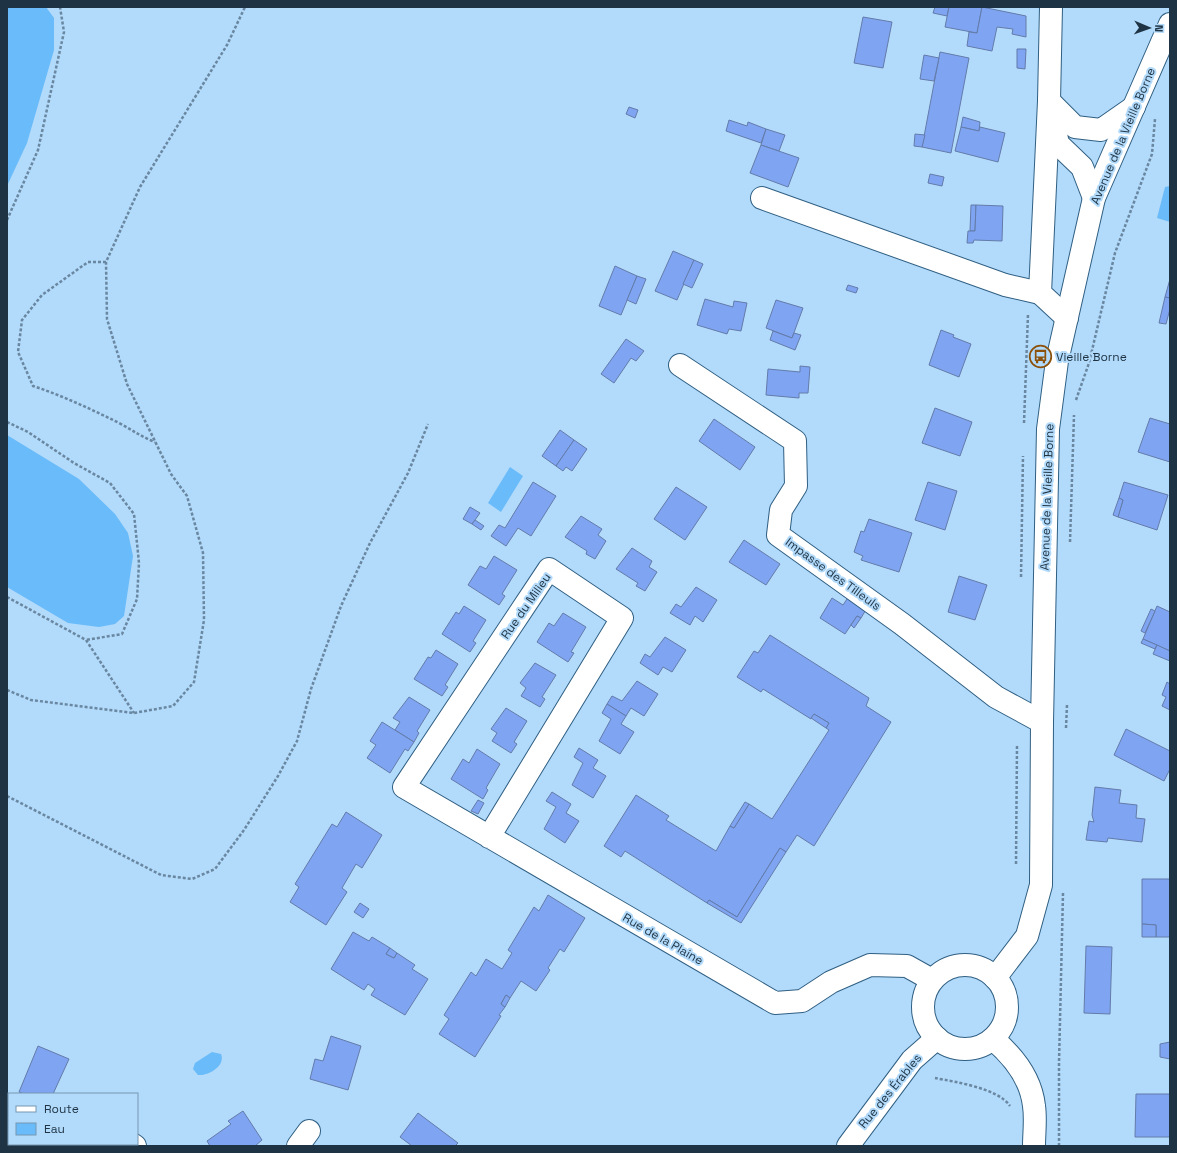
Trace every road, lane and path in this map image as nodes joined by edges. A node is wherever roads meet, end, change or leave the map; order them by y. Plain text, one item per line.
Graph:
1 (60, 7) edge
2 (245, 7) edge
3 (1050, 7) edge
4 (1170, 24) edge
5 (1049, 101) junction
6 (1134, 107) junction
7 (1155, 113) dead end
8 (762, 198) dead end
9 (1094, 198) junction
10 (7, 220) edge
11 (106, 262) junction
12 (1040, 293) junction
13 (1067, 318) junction
14 (680, 365) dead end
15 (1075, 404) dead end
16 (1074, 411) dead end
17 (7, 422) edge
18 (428, 424) dead end
19 (156, 442) junction
20 (1070, 548) dead end
21 (7, 597) edge
22 (86, 640) junction
23 (7, 690) edge
24 (1067, 702) dead end
25 (134, 713) junction
26 (1042, 722) junction
27 (1066, 733) dead end
28 (404, 788) joint
29 (7, 796) edge
30 (489, 837) junction
31 (1063, 890) dead end
32 (995, 978) junction
33 (932, 980) junction
34 (937, 1038) junction
35 (993, 1039) junction
36 (935, 1078) dead end
37 (1011, 1113) dead end
38 (848, 1146) edge
39 (1034, 1146) edge
40 (1059, 1146) edge

1 - 10 path
2 - 11 path
3 - 5 main road
4 - 6 main road, Avenue de la Vieille Borne
5 - 6 main road
5 - 9 main road
5 - 12 main road
6 - 9 main road, Avenue de la Vieille Borne
7 - 15 path
8 - 12 main road
9 - 13 main road, Avenue de la Vieille Borne
11 - 19 path
11 - 19 path
12 - 13 main road
13 - 26 main road, Avenue de la Vieille Borne
14 - 26 main road, Impasse des Tilleuls
16 - 20 path
17 - 22 path
18 - 29 path
19 - 25 path
21 - 22 path
22 - 25 path
23 - 25 path
24 - 27 path
26 - 32 main road, Avenue de la Vieille Borne
28 - 30 main road, Rue de la Plaine
28 - 30 main road, Rue du Milieu
30 - 33 main road, Rue de la Plaine
31 - 40 path
32 - 33 main road
32 - 35 main road
33 - 34 main road
34 - 35 main road
34 - 38 main road, Rue des Érables
35 - 39 main road
36 - 37 path

